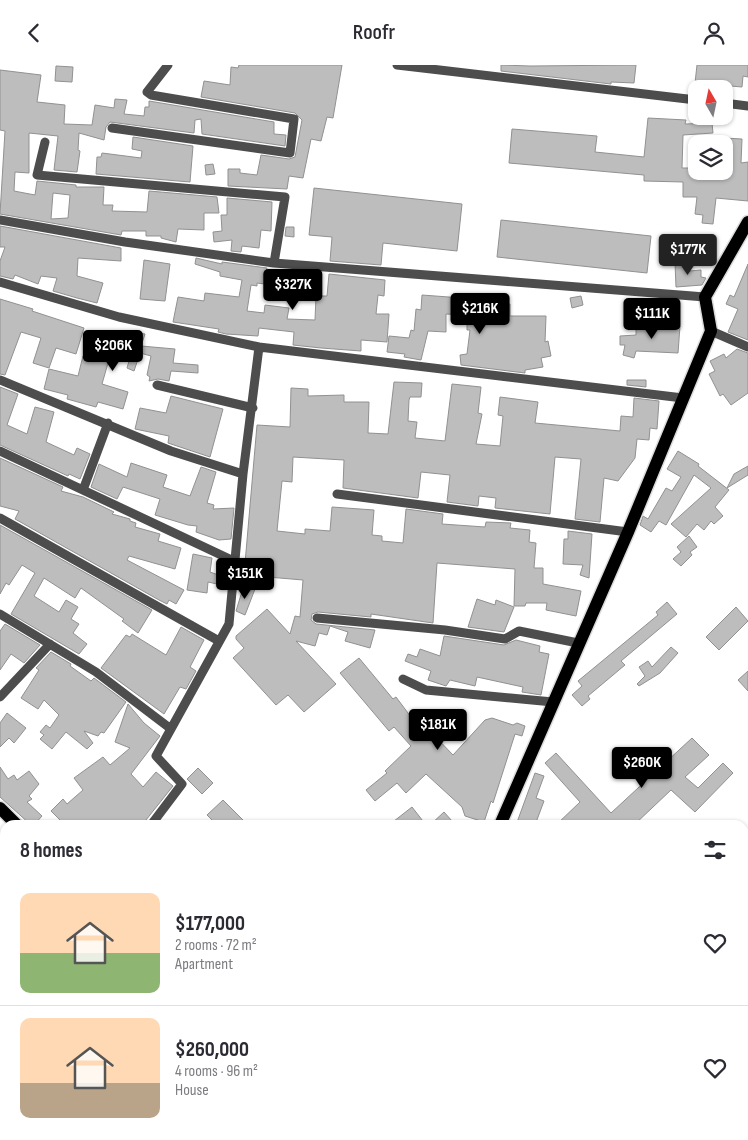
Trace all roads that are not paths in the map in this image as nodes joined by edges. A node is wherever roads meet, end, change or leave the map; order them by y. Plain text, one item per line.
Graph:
1 (168, 65) edge
2 (397, 65) edge
3 (688, 99) edge
4 (733, 104) edge
5 (748, 106) edge
6 (112, 128) dead end
7 (44, 142) dead end
8 (0, 220) edge
9 (748, 222) edge
10 (274, 263) junction
11 (0, 282) edge
12 (705, 297) junction
13 (711, 331) junction
14 (259, 347) junction
15 (748, 347) edge
16 (0, 380) edge
17 (156, 385) dead end
18 (683, 398) junction
19 (253, 408) junction
20 (108, 423) junction
21 (0, 451) edge
22 (243, 474) junction
23 (83, 490) junction
24 (337, 494) dead end
25 (0, 518) edge
26 (628, 531) junction
27 (236, 562) junction
28 (0, 614) edge
29 (317, 618) dead end
30 (219, 641) junction
31 (578, 643) junction
32 (50, 644) junction
33 (404, 679) dead end
34 (0, 697) edge
35 (553, 702) junction
36 (171, 729) junction
37 (0, 808) edge
38 (13, 820) edge
39 (155, 820) edge
40 (502, 820) edge

1 - 6 street
2 - 3 street
4 - 5 street
7 - 10 street
8 - 10 street
9 - 12 main road
10 - 12 street
11 - 14 street
12 - 13 main road
13 - 15 street
13 - 18 main road
14 - 18 street
14 - 19 street
16 - 20 street
17 - 19 street
18 - 26 main road
19 - 22 street
20 - 22 street
20 - 23 street
21 - 23 street
22 - 27 street
23 - 27 street
24 - 26 street
25 - 30 street
26 - 31 main road
27 - 30 street
28 - 32 street
29 - 31 street
30 - 36 street
31 - 35 main road
32 - 34 street
32 - 36 street
33 - 35 street
35 - 40 main road
36 - 39 street
37 - 38 main road

